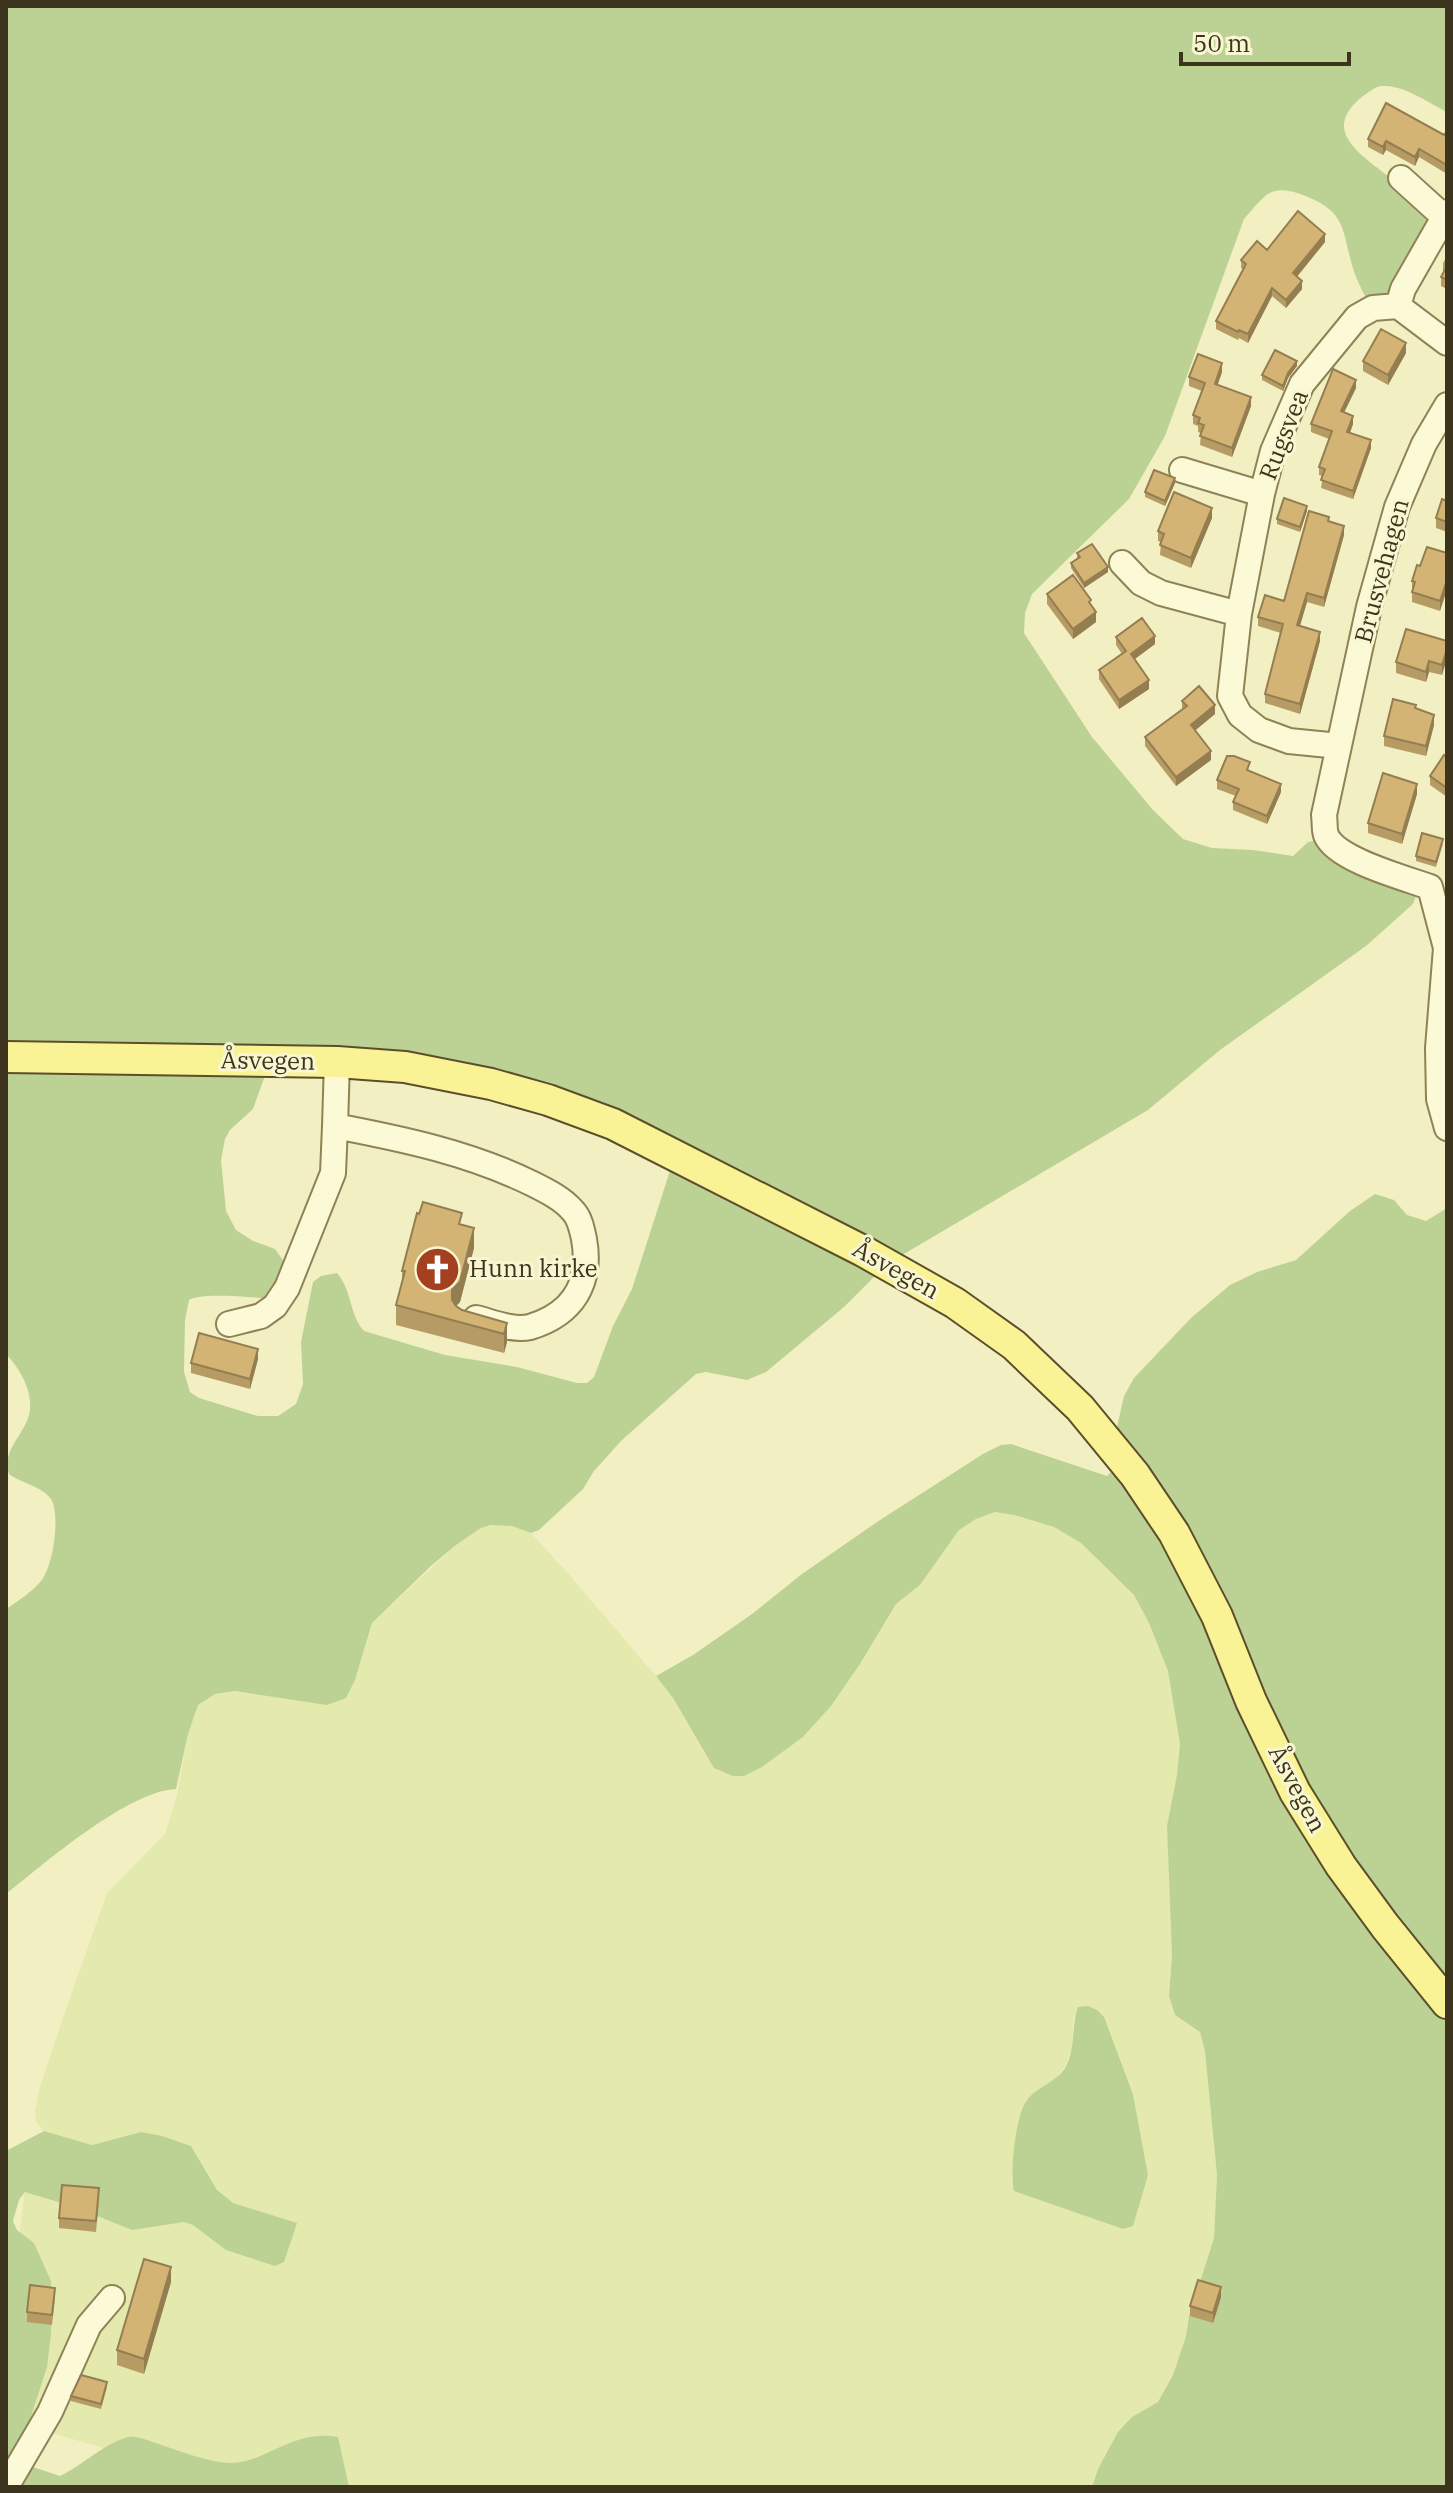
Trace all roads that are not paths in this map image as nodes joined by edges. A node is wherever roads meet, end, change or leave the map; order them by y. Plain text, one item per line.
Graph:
1 (1401, 178) dead end
2 (1446, 215) edge
3 (1398, 306) junction
4 (1447, 343) edge
5 (1447, 405) edge
6 (1182, 470) dead end
7 (1262, 494) junction
8 (1122, 563) dead end
9 (1239, 614) junction
10 (1339, 746) junction
11 (1438, 883) edge
12 (6, 1057) edge
13 (337, 1062) junction
14 (1443, 1098) edge
15 (335, 1126) junction
16 (1447, 1128) edge
17 (466, 1315) edge
18 (229, 1324) dead end
19 (1447, 2003) edge
20 (112, 2298) dead end
21 (6, 2487) edge

1 - 2 street
2 - 3 street
3 - 4 street
3 - 7 street, Rugsvea
5 - 10 street, Brusvehagen
6 - 7 street
7 - 9 street, Rugsvea
8 - 9 street
9 - 10 street, Rugsvea
10 - 11 street, Brusvehagen
11 - 14 street
12 - 13 main road, Åsvegen
13 - 15 street
13 - 19 main road, Åsvegen
14 - 16 street
15 - 17 street
15 - 18 street
20 - 21 street

